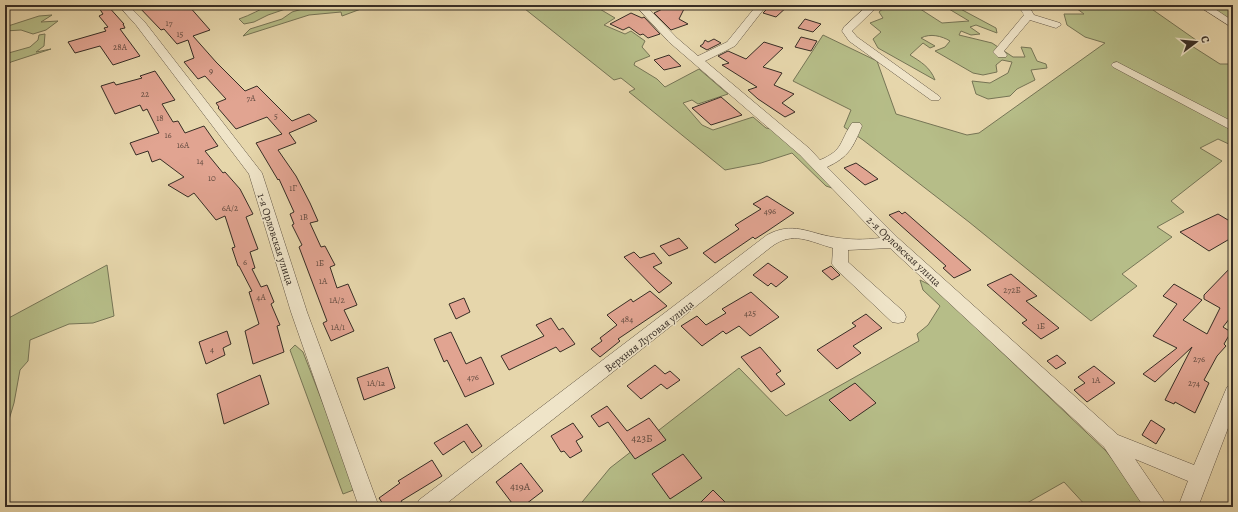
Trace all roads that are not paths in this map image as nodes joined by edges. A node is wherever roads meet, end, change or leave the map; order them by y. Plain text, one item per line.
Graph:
1 (123, 5) edge
2 (640, 5) edge
3 (762, 5) edge
4 (874, 5) edge
5 (1023, 5) edge
6 (1202, 5) edge
7 (1028, 16) junction
8 (1056, 25) dead end
9 (1233, 25) edge
10 (1002, 55) dead end
11 (697, 61) junction
12 (1117, 65) dead end
13 (935, 98) dead end
14 (856, 126) dead end
15 (1233, 127) edge
16 (818, 166) junction
17 (893, 242) junction
18 (841, 244) junction
19 (898, 317) dead end
20 (1233, 392) edge
21 (1111, 441) junction
22 (1199, 476) junction
23 (369, 507) edge
24 (426, 507) edge
25 (1156, 507) edge
26 (1188, 507) edge

1 - 23 street, 1-я Орловская улица
2 - 11 street, 2-я Орловская улица
3 - 11 street
4 - 13 street
5 - 7 street
6 - 9 street
7 - 8 street
7 - 10 street
11 - 16 street, 2-я Орловская улица
12 - 15 street
14 - 16 street
16 - 17 street, 2-я Орловская улица
17 - 18 street, Верхняя Луговая улица
17 - 21 street, 2-я Орловская улица
18 - 19 street
18 - 24 street, Верхняя Луговая улица
20 - 22 street
21 - 22 street
21 - 25 street, 2-я Орловская улица
22 - 26 street

